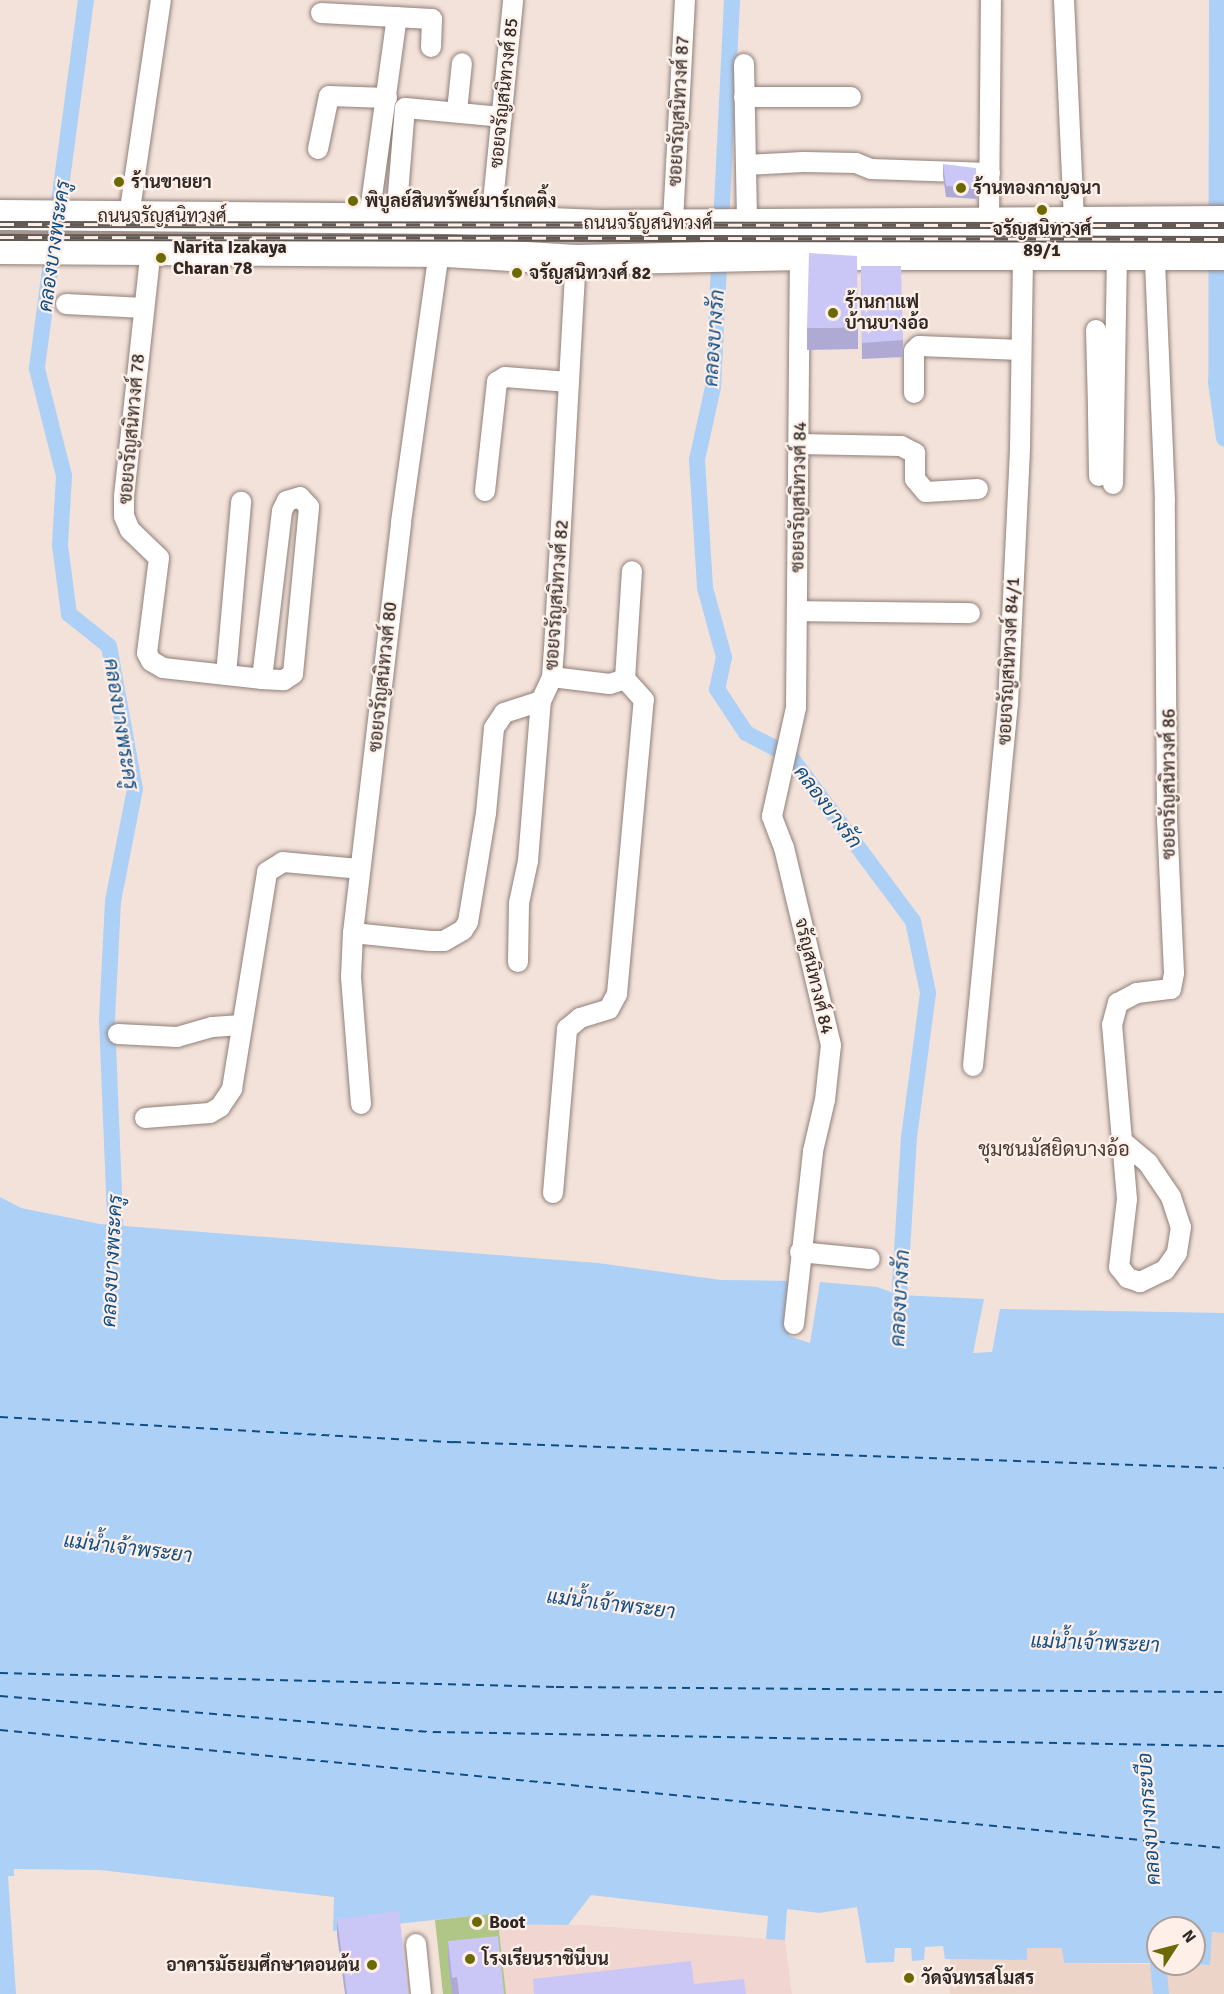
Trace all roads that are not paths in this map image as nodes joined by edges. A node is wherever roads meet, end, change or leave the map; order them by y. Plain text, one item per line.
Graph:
1 (161, 0) edge
2 (513, 0) edge
3 (685, 0) edge
4 (991, 0) edge
5 (1064, 0) edge
6 (321, 13) dead end
7 (397, 17) junction
8 (431, 47) dead end
9 (462, 63) dead end
10 (744, 64) dead end
11 (744, 97) junction
12 (851, 97) dead end
13 (387, 98) junction
14 (457, 111) junction
15 (502, 117) junction
16 (318, 149) dead end
17 (746, 165) junction
18 (990, 173) junction
19 (0, 215) edge
20 (129, 216) junction
21 (383, 219) junction
22 (989, 220) junction
23 (1074, 220) junction
24 (673, 221) junction
25 (1211, 221) edge
26 (491, 222) junction
27 (747, 224) junction
28 (151, 248) junction
29 (0, 249) edge
30 (439, 252) junction
31 (800, 255) junction
32 (1023, 255) junction
33 (1211, 255) edge
34 (1117, 256) junction
35 (1155, 257) junction
36 (576, 260) junction
37 (66, 304) dead end
38 (144, 308) junction
39 (1096, 330) dead end
40 (1021, 350) junction
41 (570, 381) junction
42 (914, 393) dead end
43 (1106, 409) junction
44 (799, 444) junction
45 (1106, 480) dead end
46 (978, 489) dead end
47 (484, 491) dead end
48 (241, 502) dead end
49 (632, 571) dead end
50 (797, 611) junction
51 (970, 613) dead end
52 (226, 675) junction
53 (552, 677) junction
54 (262, 679) junction
55 (625, 679) junction
56 (541, 701) junction
57 (789, 739) joint
58 (360, 869) junction
59 (353, 933) junction
60 (518, 962) dead end
61 (242, 1026) junction
62 (118, 1034) dead end
63 (973, 1066) dead end
64 (361, 1104) dead end
65 (145, 1118) dead end
66 (1123, 1142) junction
67 (553, 1193) dead end
68 (800, 1252) junction
69 (870, 1259) dead end
70 (794, 1324) dead end
71 (416, 1944) dead end
72 (421, 1994) edge

1 - 20 street
2 - 15 street, ซอยจรัญสนิทวงศ์ 85
3 - 24 street, ซอยจรัญสนิทวงศ์ 87
4 - 18 street
5 - 23 street
6 - 7 street
7 - 8 street
7 - 13 street
9 - 14 street
10 - 11 street
11 - 12 street
11 - 17 street
13 - 16 street
13 - 21 street
14 - 15 street
14 - 21 street
15 - 26 street, ซอยจรัญสนิทวงศ์ 85
17 - 18 street
17 - 27 street
18 - 22 street
19 - 20 main road, ถนนจรัญสนิทวงศ์
20 - 21 main road, ถนนจรัญสนิทวงศ์
21 - 26 main road, ถนนจรัญสนิทวงศ์
22 - 23 main road, ถนนจรัญสนิทวงศ์
22 - 27 main road, ถนนจรัญสนิทวงศ์
23 - 25 main road, ถนนจรัญสนิทวงศ์
24 - 26 main road, ถนนจรัญสนิทวงศ์
24 - 27 main road, ถนนจรัญสนิทวงศ์
28 - 29 main road, ถนนจรัญสนิทวงศ์
28 - 30 main road, ถนนจรัญสนิทวงศ์
28 - 38 street, ซอยจรัญสนิทวงศ์ 78
30 - 36 main road, ถนนจรัญสนิทวงศ์
30 - 58 street, ซอยจรัญสนิทวงศ์ 80
31 - 32 main road, ถนนจรัญสนิทวงศ์
31 - 36 main road, ถนนจรัญสนิทวงศ์
31 - 44 street, ซอยจรัญสนิทวงศ์ 84
32 - 34 main road, ถนนจรัญสนิทวงศ์
32 - 40 street, ซอยจรัญสนิทวงศ์ 84/1
33 - 35 main road, ถนนจรัญสนิทวงศ์
34 - 35 main road, ถนนจรัญสนิทวงศ์
34 - 43 street
35 - 66 street, ซอยจรัญสนิทวงศ์ 86
36 - 41 street, ซอยจรัญสนิทวงศ์ 82
37 - 38 street
38 - 52 street, ซอยจรัญสนิทวงศ์ 78
39 - 43 street
40 - 42 street
40 - 63 street, ซอยจรัญสนิทวงศ์ 84/1
41 - 47 street
41 - 53 street, ซอยจรัญสนิทวงศ์ 82
43 - 45 street
44 - 46 street
44 - 50 street, ซอยจรัญสนิทวงศ์ 84
48 - 52 street
49 - 55 street
50 - 51 street
50 - 57 street, ซอยจรัญสนิทวงศ์ 84
52 - 54 street, ซอยจรัญสนิทวงศ์ 78
53 - 55 street
53 - 56 street, ซอยจรัญสนิทวงศ์ 82
54 - 54 street, ซอยจรัญสนิทวงศ์ 78
55 - 67 street
56 - 59 street
56 - 60 street, ซอยจรัญสนิทวงศ์ 82
57 - 68 street, จรัญสนิทวงศ์ 84
58 - 59 street, ซอยจรัญสนิทวงศ์ 80
58 - 61 street
59 - 64 street, ซอยจรัญสนิทวงศ์ 80
61 - 62 street
61 - 65 street
66 - 66 street, ซอยจรัญสนิทวงศ์ 86
68 - 69 street
68 - 70 street, จรัญสนิทวงศ์ 84
71 - 72 street

